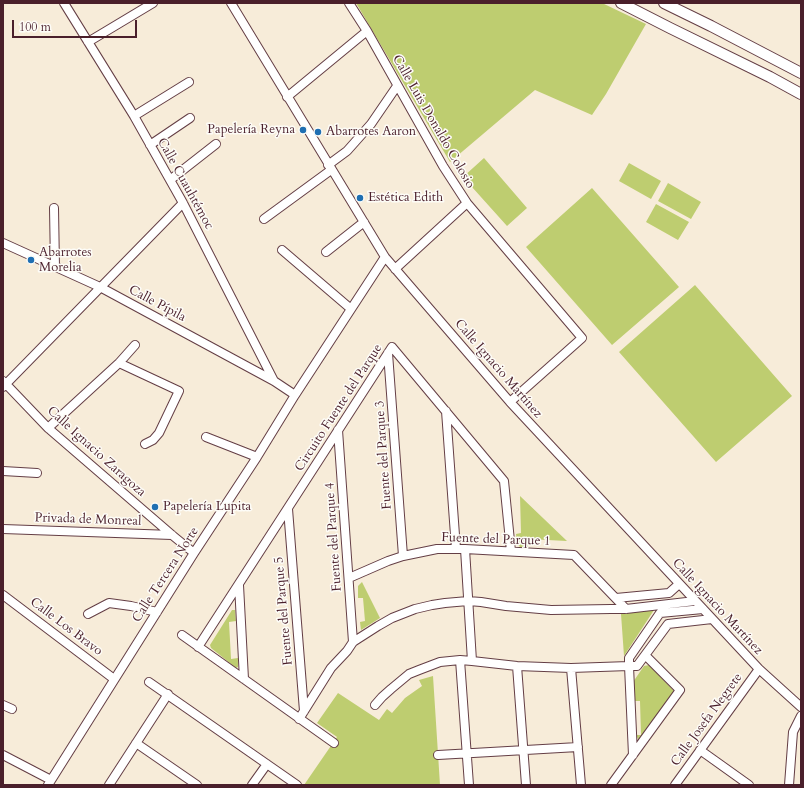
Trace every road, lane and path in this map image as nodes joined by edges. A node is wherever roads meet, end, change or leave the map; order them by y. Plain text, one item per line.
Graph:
1 (64, 3) edge
2 (153, 3) edge
3 (231, 3) edge
4 (349, 3) edge
5 (621, 3) edge
6 (664, 3) edge
7 (367, 31) junction
8 (88, 42) junction
9 (801, 73) edge
10 (189, 82) dead end
11 (397, 86) junction
12 (801, 94) edge
13 (287, 97) junction
14 (134, 116) junction
15 (190, 118) dead end
16 (216, 144) dead end
17 (150, 145) junction
18 (330, 167) junction
19 (170, 180) junction
20 (183, 203) junction
21 (467, 203) junction
22 (54, 208) dead end
23 (264, 219) dead end
24 (364, 222) junction
25 (3, 243) edge
26 (282, 250) dead end
27 (326, 252) dead end
28 (385, 257) junction
29 (55, 268) junction
30 (395, 270) junction
31 (100, 287) junction
32 (351, 309) junction
33 (135, 344) dead end
34 (388, 353) junction
35 (119, 363) junction
36 (274, 381) junction
37 (4, 384) edge
38 (295, 396) junction
39 (510, 402) junction
40 (446, 411) junction
41 (48, 428) junction
42 (338, 430) junction
43 (206, 437) dead end
44 (145, 444) dead end
45 (257, 457) junction
46 (3, 471) edge
47 (37, 473) dead end
48 (288, 509) junction
49 (3, 529) edge
50 (172, 535) junction
51 (456, 549) junction
52 (465, 549) junction
53 (511, 551) junction
54 (194, 553) junction
55 (404, 556) junction
56 (349, 578) junction
57 (679, 584) junction
58 (239, 585) junction
59 (3, 595) edge
60 (616, 598) junction
61 (695, 601) junction
62 (468, 602) junction
63 (626, 609) junction
64 (703, 609) junction
65 (157, 612) junction
66 (88, 614) dead end
67 (712, 619) junction
68 (182, 636) dead end
69 (353, 642) junction
70 (198, 647) junction
71 (645, 655) junction
72 (460, 660) junction
73 (472, 661) junction
74 (517, 666) junction
75 (629, 666) junction
76 (571, 668) junction
77 (758, 669) junction
78 (114, 679) junction
79 (244, 679) junction
80 (150, 682) dead end
81 (168, 694) junction
82 (3, 705) edge
83 (375, 705) dead end
84 (801, 708) edge
85 (12, 709) dead end
86 (304, 711) junction
87 (299, 718) junction
88 (800, 721) edge
89 (136, 743) junction
90 (334, 743) dead end
91 (578, 747) junction
92 (523, 750) junction
93 (700, 750) junction
94 (466, 753) junction
95 (633, 754) junction
96 (3, 755) edge
97 (438, 755) dead end
98 (267, 764) junction
99 (49, 783) edge
100 (109, 785) edge
101 (197, 785) edge
102 (252, 785) edge
103 (297, 785) edge
104 (469, 785) edge
105 (526, 785) edge
106 (581, 785) edge
107 (610, 785) edge
108 (675, 785) edge
109 (749, 785) edge
110 (789, 785) edge

1 - 8 street, Calle Cuauhtémoc
2 - 8 street
3 - 13 street, Calle Ignacio Martínez
4 - 7 street, Calle Luis Donaldo Colosio
5 - 12 main road
6 - 9 main road
7 - 11 street, Calle Luis Donaldo Colosio
7 - 13 street
8 - 14 street, Calle Cuauhtémoc
10 - 14 street
11 - 18 street
11 - 21 street, Calle Luis Donaldo Colosio
13 - 18 street, Calle Ignacio Martínez
14 - 17 street, Calle Cuauhtémoc
15 - 17 street
16 - 19 street
17 - 19 street, Calle Cuauhtémoc
18 - 23 street
18 - 24 street, Calle Ignacio Martínez
19 - 20 street, Calle Cuauhtémoc
20 - 31 street
20 - 36 street, Calle Cuauhtémoc
21 - 30 street
21 - 39 street, Calle Luis Donaldo Colosio
22 - 29 street
24 - 27 street
24 - 28 street, Calle Ignacio Martínez
25 - 29 street, Calle Pípila
26 - 32 street
28 - 30 street, Calle Ignacio Martínez
28 - 32 street, Calle Tercera Norte
29 - 31 street, Calle Pípila
30 - 39 street, Calle Ignacio Martínez
31 - 36 street, Calle Pípila
31 - 37 street
32 - 38 street, Calle Tercera Norte
33 - 35 street
34 - 40 street, Circuito Fuente del Parque
34 - 42 street, Circuito Fuente del Parque
34 - 55 street, Fuente del Parque 3
35 - 41 street
35 - 44 street
36 - 38 street, Calle Pípila
37 - 41 street, Calle Ignacio Zaragoza
38 - 45 street, Calle Tercera Norte
39 - 57 street, Calle Ignacio Martínez
40 - 51 street
40 - 53 street, Circuito Fuente del Parque
41 - 50 street, Calle Ignacio Zaragoza
42 - 48 street, Circuito Fuente del Parque
42 - 56 street, Fuente del Parque 4
43 - 45 street
45 - 54 street, Calle Tercera Norte
46 - 47 street
48 - 58 street, Circuito Fuente del Parque
48 - 86 street, Fuente del Parque 5
49 - 50 street, Privada de Monreal
50 - 54 street, Calle Ignacio Zaragoza
51 - 52 street, Fuente del Parque 1
51 - 55 street, Fuente del Parque 1
52 - 53 street, Fuente del Parque 1
52 - 62 street
53 - 60 street, Fuente del Parque 1
54 - 65 street, Calle Tercera Norte
55 - 56 street, Fuente del Parque 1
56 - 69 street, Fuente del Parque 4
57 - 60 street
57 - 61 street, Calle Ignacio Martínez
58 - 70 street, Circuito Fuente del Parque
58 - 79 street
59 - 78 street, Calle Los Bravo
60 - 63 street
61 - 63 street
61 - 64 street, Calle Ignacio Martínez
62 - 63 street
62 - 69 street
62 - 73 street
64 - 67 street, Calle Ignacio Martínez
64 - 75 street
65 - 66 street
65 - 78 street, Calle Tercera Norte
67 - 71 street
67 - 77 street, Calle Ignacio Martínez
68 - 70 street
69 - 86 street
70 - 79 street
71 - 75 street
71 - 95 street
72 - 73 street
72 - 83 street
72 - 94 street
73 - 74 street
74 - 76 street
74 - 92 street
75 - 76 street
75 - 95 street
76 - 91 street
77 - 84 street, Calle Ignacio Martínez
77 - 93 street, Calle Josefa Negrete
78 - 99 street, Calle Tercera Norte
79 - 87 street
80 - 81 street
81 - 89 street
81 - 98 street
82 - 85 street
86 - 87 street
87 - 90 street
88 - 110 street
89 - 100 street
89 - 101 street
91 - 92 street
91 - 106 street
92 - 94 street
92 - 105 street
93 - 108 street, Calle Josefa Negrete
93 - 109 street
94 - 97 street
94 - 104 street
95 - 107 street
96 - 99 street
98 - 102 street
98 - 103 street

